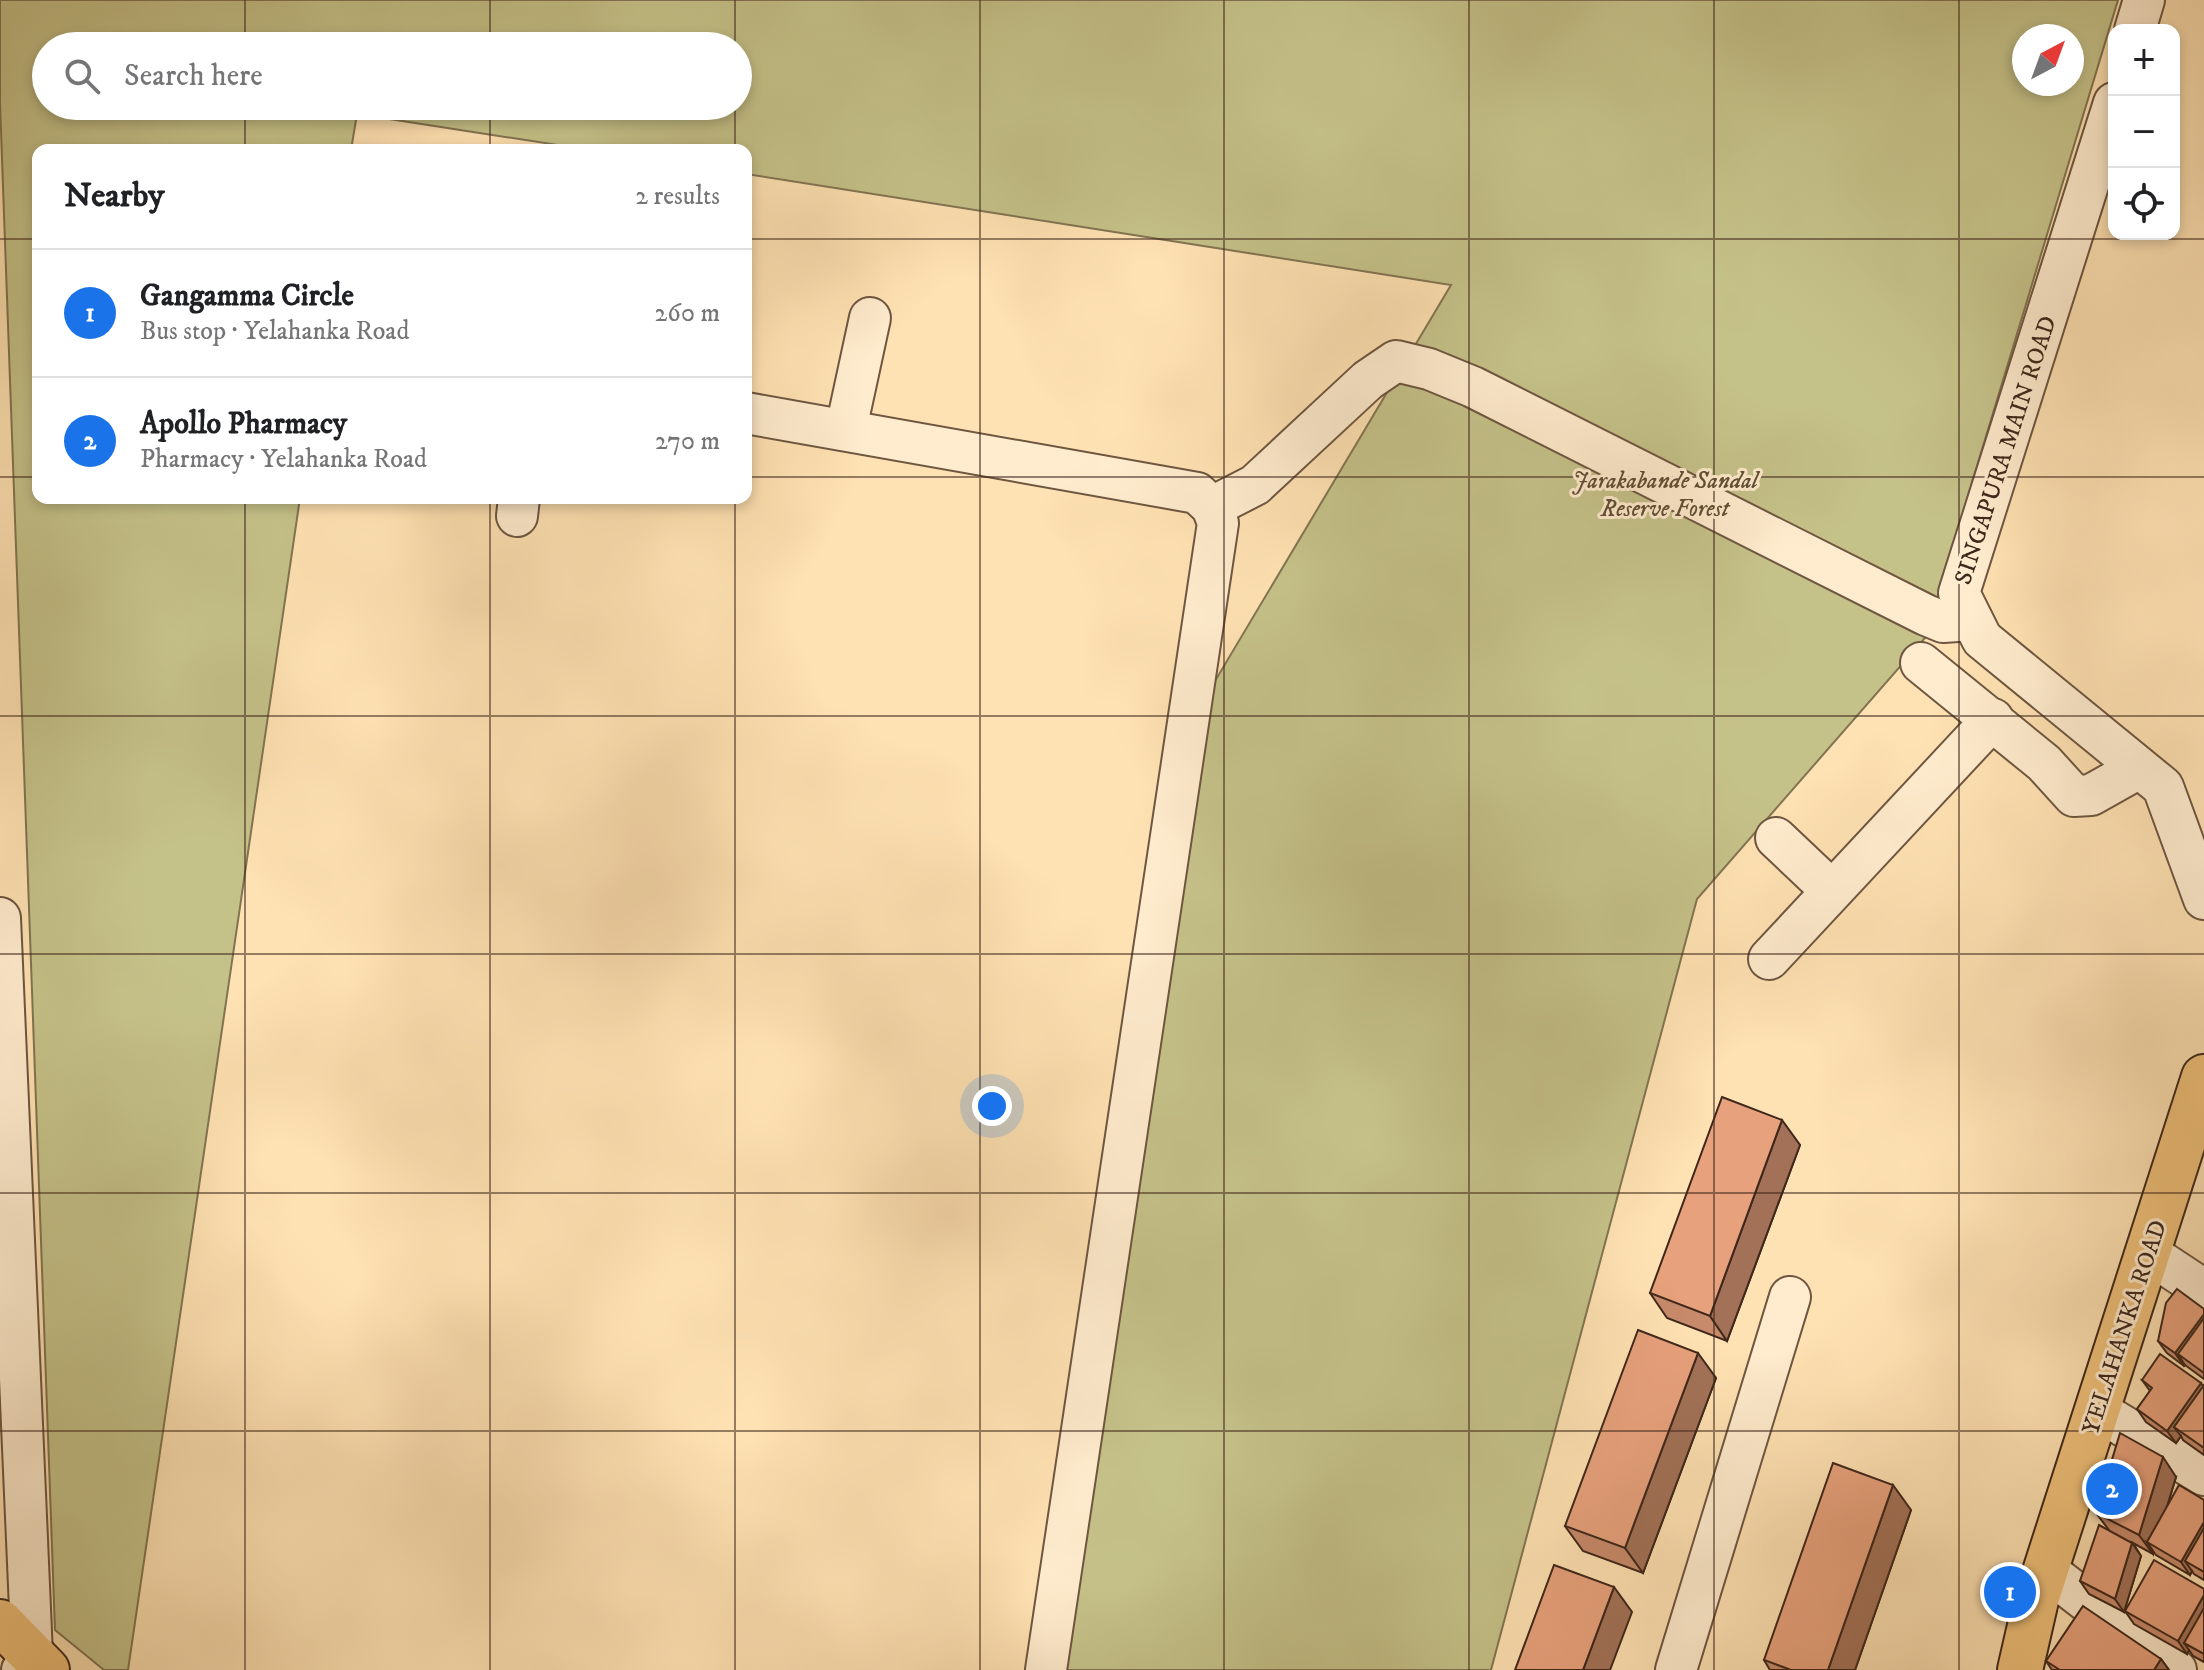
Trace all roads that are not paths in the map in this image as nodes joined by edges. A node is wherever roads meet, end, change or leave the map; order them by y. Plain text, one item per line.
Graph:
1 (2144, 0) edge
2 (2137, 24) edge
3 (2108, 122) edge
4 (870, 318) dead end
5 (752, 414) edge
6 (846, 429) junction
7 (1212, 507) junction
8 (1972, 620) junction
9 (1921, 663) dead end
10 (1993, 719) junction
11 (2139, 768) junction
12 (1776, 838) dead end
13 (1832, 891) junction
14 (2204, 899) edge
15 (0, 918) edge
16 (1769, 959) dead end
17 (2200, 1106) edge
18 (2148, 1253) junction
19 (2204, 1290) edge
20 (1790, 1297) dead end
21 (2097, 1410) junction
22 (2204, 1475) edge
23 (2046, 1570) junction
24 (0, 1622) edge
25 (23, 1664) edge
26 (1046, 1670) edge
27 (1676, 1670) edge
28 (2020, 1670) edge
29 (2176, 1670) edge

1 - 2 street
3 - 8 street, SINGAPURA MAIN ROAD
4 - 6 street
5 - 6 street
6 - 7 street
7 - 8 street
7 - 26 street
8 - 11 street, SINGAPURA MAIN ROAD
9 - 10 street
10 - 11 street
10 - 13 street
11 - 14 street, SINGAPURA MAIN ROAD
12 - 13 street
13 - 16 street
15 - 25 street
17 - 18 main road, YELAHANKA ROAD
18 - 19 street
18 - 21 main road, YELAHANKA ROAD
20 - 27 street
21 - 22 street
21 - 23 main road, YELAHANKA ROAD
23 - 28 main road, YELAHANKA ROAD
23 - 29 street
24 - 25 main road

